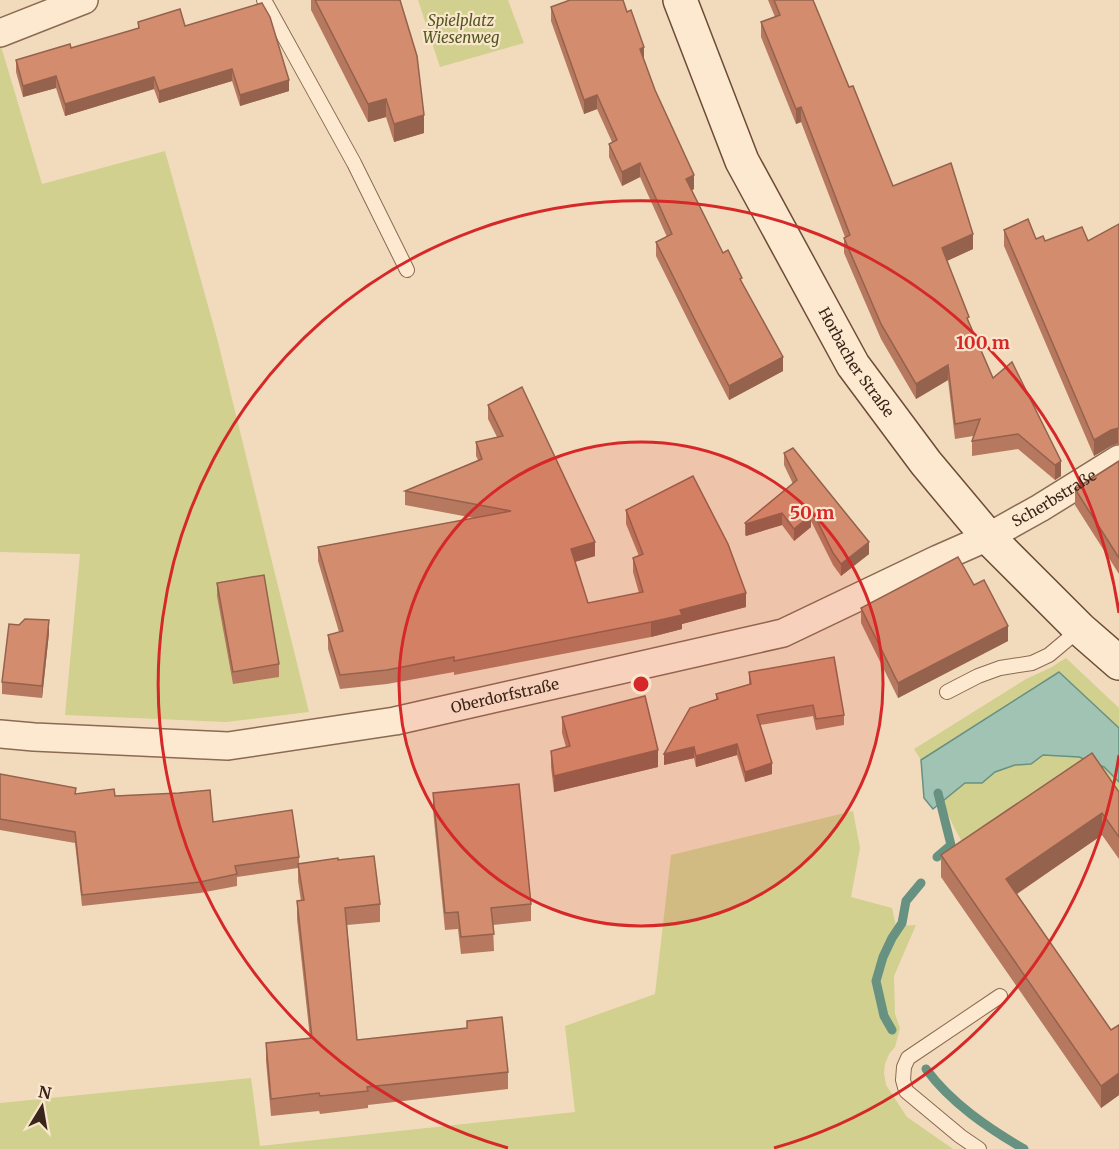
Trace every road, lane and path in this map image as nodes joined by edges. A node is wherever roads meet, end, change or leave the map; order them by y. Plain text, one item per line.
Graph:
1 (84, 0) edge
2 (264, 0) edge
3 (680, 0) edge
4 (0, 33) edge
5 (407, 270) dead end
6 (1119, 459) edge
7 (988, 537) junction
8 (1080, 628) junction
9 (1119, 663) edge
10 (947, 692) dead end
11 (0, 734) edge
12 (1000, 996) dead end
13 (979, 1149) edge

1 - 4 street
2 - 5 lane
3 - 7 main road, Horbacher Straße
6 - 7 street, Scherbstraße
7 - 8 main road, Horbacher Straße
7 - 11 street, Oberdorfstraße
8 - 9 main road, Horbacher Straße
8 - 10 lane
12 - 13 lane

